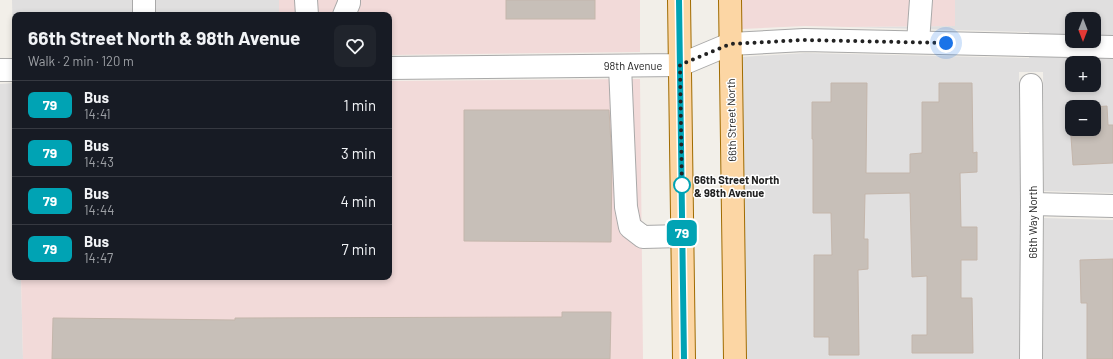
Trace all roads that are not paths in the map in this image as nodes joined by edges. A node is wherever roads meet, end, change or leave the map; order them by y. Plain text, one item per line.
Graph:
1 (144, 0) edge
2 (306, 0) edge
3 (350, 0) edge
4 (679, 0) edge
5 (730, 0) edge
6 (921, 0) edge
7 (144, 12) edge
8 (307, 12) edge
9 (345, 12) edge
10 (918, 42) junction
11 (730, 44) junction
12 (1113, 47) edge
13 (680, 65) junction
14 (620, 66) junction
15 (392, 68) edge
16 (0, 70) edge
17 (12, 70) edge
18 (1031, 85) dead end
19 (1032, 204) junction
20 (1113, 206) edge
21 (682, 236) junction
22 (684, 359) edge
23 (735, 359) edge
24 (1031, 359) edge

1 - 7 street
2 - 8 street
3 - 9 street
4 - 13 main road
5 - 11 main road, 66th Street North
6 - 10 street
10 - 11 street, 98th Avenue
10 - 12 street, 98th Avenue
11 - 13 street, 98th Avenue
11 - 23 main road, 66th Street North
13 - 14 street, 98th Avenue
13 - 21 main road
14 - 15 street, 98th Avenue
14 - 21 street
16 - 17 street
18 - 19 street, 66th Way North
19 - 20 street
19 - 24 street, 66th Way North
21 - 22 main road

